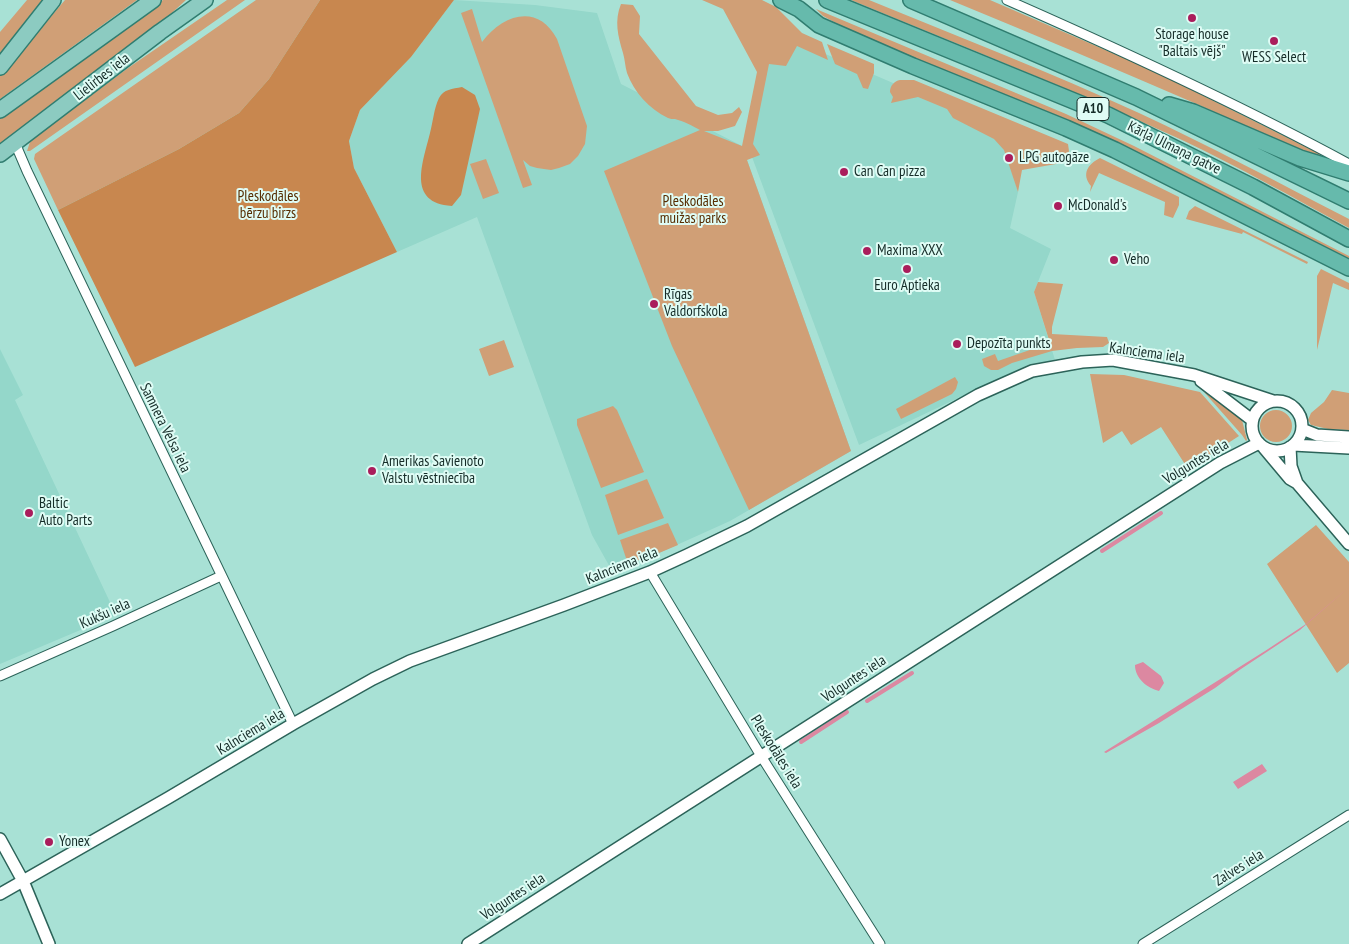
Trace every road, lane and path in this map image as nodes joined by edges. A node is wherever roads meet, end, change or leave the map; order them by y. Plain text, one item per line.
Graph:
1 (53, 0) edge
2 (152, 0) edge
3 (205, 0) edge
4 (782, 0) edge
5 (827, 0) edge
6 (911, 0) edge
7 (928, 0) edge
8 (1007, 0) edge
9 (944, 13) junction
10 (0, 67) edge
11 (1136, 97) junction
12 (0, 110) edge
13 (15, 143) junction
14 (0, 154) edge
15 (1349, 164) edge
16 (1349, 173) edge
17 (1349, 201) edge
18 (1349, 238) edge
19 (1349, 268) edge
20 (1194, 375) junction
21 (1274, 401) junction
22 (1252, 420) junction
23 (1302, 429) junction
24 (1349, 437) edge
25 (1262, 446) junction
26 (1292, 446) junction
27 (1349, 448) edge
28 (1297, 483) junction
29 (1349, 544) edge
30 (650, 572) junction
31 (221, 576) junction
32 (0, 676) edge
33 (292, 724) junction
34 (761, 756) junction
35 (1349, 815) edge
36 (0, 839) edge
37 (24, 881) junction
38 (0, 894) edge
39 (49, 944) edge
40 (468, 944) edge
41 (880, 944) edge
42 (1143, 944) edge

1 - 10 main road
2 - 12 main road, Lielirbes iela
3 - 13 main road, Lielirbes iela
4 - 19 highway
5 - 18 highway, Kārļa Ulmaņa gatve / A10
6 - 9 highway, Kārļa Ulmaņa gatve / A10
7 - 9 street
8 - 15 street
9 - 11 highway, Kārļa Ulmaņa gatve / A10
11 - 16 highway
11 - 17 highway, Kārļa Ulmaņa gatve / A10
13 - 14 main road, Lielirbes iela
13 - 31 street, Samnera Velsa iela
20 - 21 street, Kalnciema iela
20 - 22 street
20 - 30 street, Kalnciema iela
21 - 22 street
21 - 23 street
22 - 25 street
23 - 24 street
23 - 26 street
25 - 26 street
25 - 28 street
25 - 34 street, Volguntes iela
26 - 27 street
26 - 28 street
28 - 29 street
30 - 33 street, Kalnciema iela
30 - 34 street, Pleskodāles iela
31 - 32 street, Kukšu iela
31 - 33 street, Samnera Velsa iela
33 - 37 street, Kalnciema iela
34 - 40 street, Volguntes iela
34 - 41 street, Pleskodāles iela
35 - 42 street, Zalves iela
36 - 37 street
37 - 38 street, Kalnciema iela
37 - 39 street

